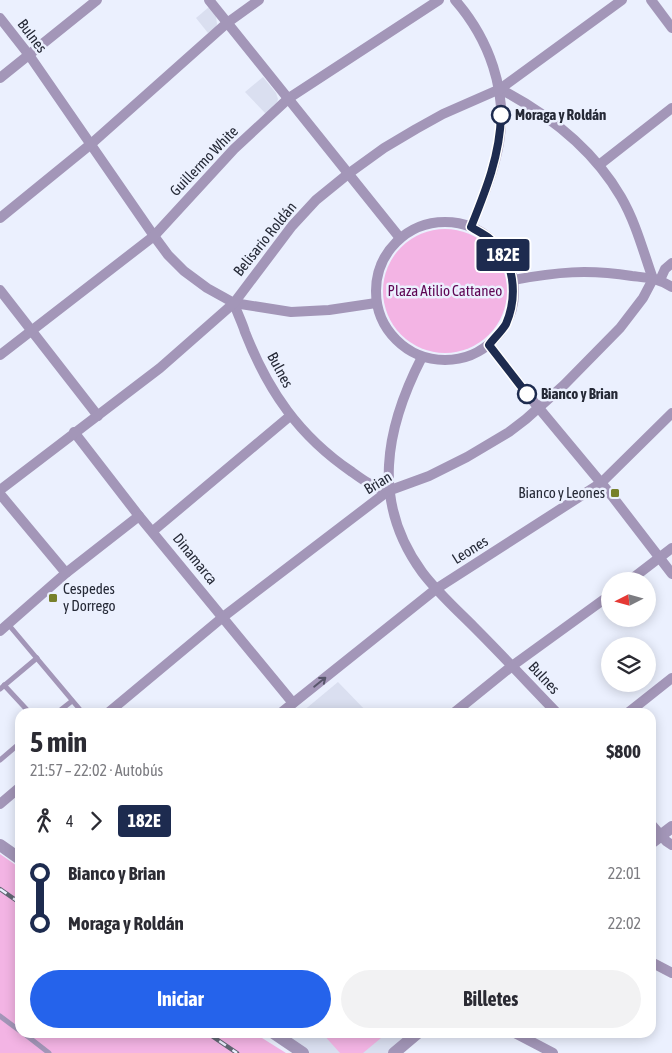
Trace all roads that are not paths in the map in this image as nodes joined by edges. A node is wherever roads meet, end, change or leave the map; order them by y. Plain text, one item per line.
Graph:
1 (97, 0) edge
2 (209, 0) edge
3 (259, 0) edge
4 (439, 0) edge
5 (456, 0) edge
6 (622, 0) edge
7 (650, 0) edge
8 (0, 18) edge
9 (227, 23) junction
10 (672, 28) edge
11 (29, 55) junction
12 (0, 78) edge
13 (500, 89) junction
14 (288, 98) junction
15 (672, 108) edge
16 (91, 144) junction
17 (599, 165) junction
18 (348, 174) junction
19 (0, 218) edge
20 (471, 227) junction
21 (154, 236) junction
22 (400, 238) junction
23 (672, 263) edge
24 (657, 279) junction
25 (513, 280) junction
26 (672, 288) edge
27 (0, 290) edge
28 (234, 303) junction
29 (376, 303) junction
30 (30, 330) junction
31 (489, 345) junction
32 (0, 354) edge
33 (422, 357) junction
34 (539, 408) junction
35 (672, 413) edge
36 (98, 416) junction
37 (290, 416) junction
38 (74, 432) junction
39 (601, 483) junction
40 (388, 491) junction
41 (0, 492) edge
42 (139, 516) junction
43 (153, 531) junction
44 (672, 548) edge
45 (660, 559) junction
46 (642, 572) edge
47 (66, 573) junction
48 (672, 574) edge
49 (436, 589) junction
50 (601, 602) edge
51 (223, 617) junction
52 (4, 627) edge
53 (37, 658) junction
54 (512, 666) junction
55 (672, 678) edge
56 (2, 687) edge
57 (72, 701) junction
58 (294, 703) junction
59 (25, 708) edge
60 (63, 708) edge
61 (78, 708) edge
62 (114, 708) edge
63 (287, 708) edge
64 (460, 708) edge
65 (552, 708) edge
66 (634, 708) edge
67 (15, 747) edge
68 (0, 760) edge
69 (15, 791) edge
70 (0, 804) edge
71 (672, 827) edge
72 (656, 840) edge
73 (0, 845) edge
74 (672, 845) edge
75 (15, 856) edge
76 (656, 965) edge
77 (672, 973) edge
78 (0, 1016) edge
79 (15, 1027) edge
80 (29, 1038) edge
81 (281, 1038) edge
82 (412, 1038) edge
83 (524, 1038) edge
84 (49, 1053) edge
85 (303, 1053) edge
86 (394, 1053) edge
87 (553, 1053) edge

1 - 11 street
2 - 9 street
3 - 9 street
4 - 14 street, Guillermo White
5 - 13 street
6 - 13 street, Belisario Roldán
7 - 10 street
8 - 11 street, Bulnes
9 - 14 street
9 - 16 street
11 - 12 street
11 - 16 street, Bulnes
13 - 17 street
13 - 18 street, Belisario Roldán
13 - 20 street
14 - 18 street
14 - 21 street, Guillermo White
15 - 17 street
16 - 19 street
16 - 21 street, Bulnes
17 - 24 street
18 - 22 street
18 - 28 street, Belisario Roldán
20 - 22 street
20 - 25 street
21 - 28 street, Bulnes
21 - 30 street, Guillermo White
22 - 29 street
23 - 24 street, Brian
24 - 25 street
24 - 26 street
24 - 34 street, Brian
25 - 31 street
27 - 30 street
28 - 29 street
28 - 36 street, Belisario Roldán
28 - 37 street, Bulnes
29 - 33 street
30 - 32 street, Guillermo White
30 - 36 street
31 - 33 street
31 - 34 street
33 - 40 street
34 - 39 street
34 - 40 street, Brian
35 - 39 street, Leones
36 - 38 street, Belisario Roldán
37 - 40 street, Bulnes
37 - 43 street
38 - 41 street, Belisario Roldán
38 - 42 street, Dinamarca
39 - 45 street
39 - 49 street, Leones
40 - 49 street, Bulnes
40 - 51 street, Brian
41 - 47 street
42 - 43 street, Dinamarca
42 - 47 street
43 - 51 street, Dinamarca
44 - 45 street
45 - 46 street
45 - 48 street
47 - 52 street
49 - 54 street, Bulnes
58 -> 49 street, Leones
50 - 54 street
51 - 58 street, Dinamarca
51 - 62 street, Brian
52 - 53 lane
53 - 56 lane
53 - 57 lane
54 - 64 street
54 - 65 street, Bulnes
55 - 66 street
56 - 59 lane
57 - 60 lane
57 - 61 lane
58 - 63 street, Leones
67 - 68 lane
69 - 70 street
71 - 72 street
72 - 74 street
73 - 75 street
76 - 77 street
78 - 79 lane
80 - 84 lane
81 - 85 street
82 - 86 street
83 - 87 street

